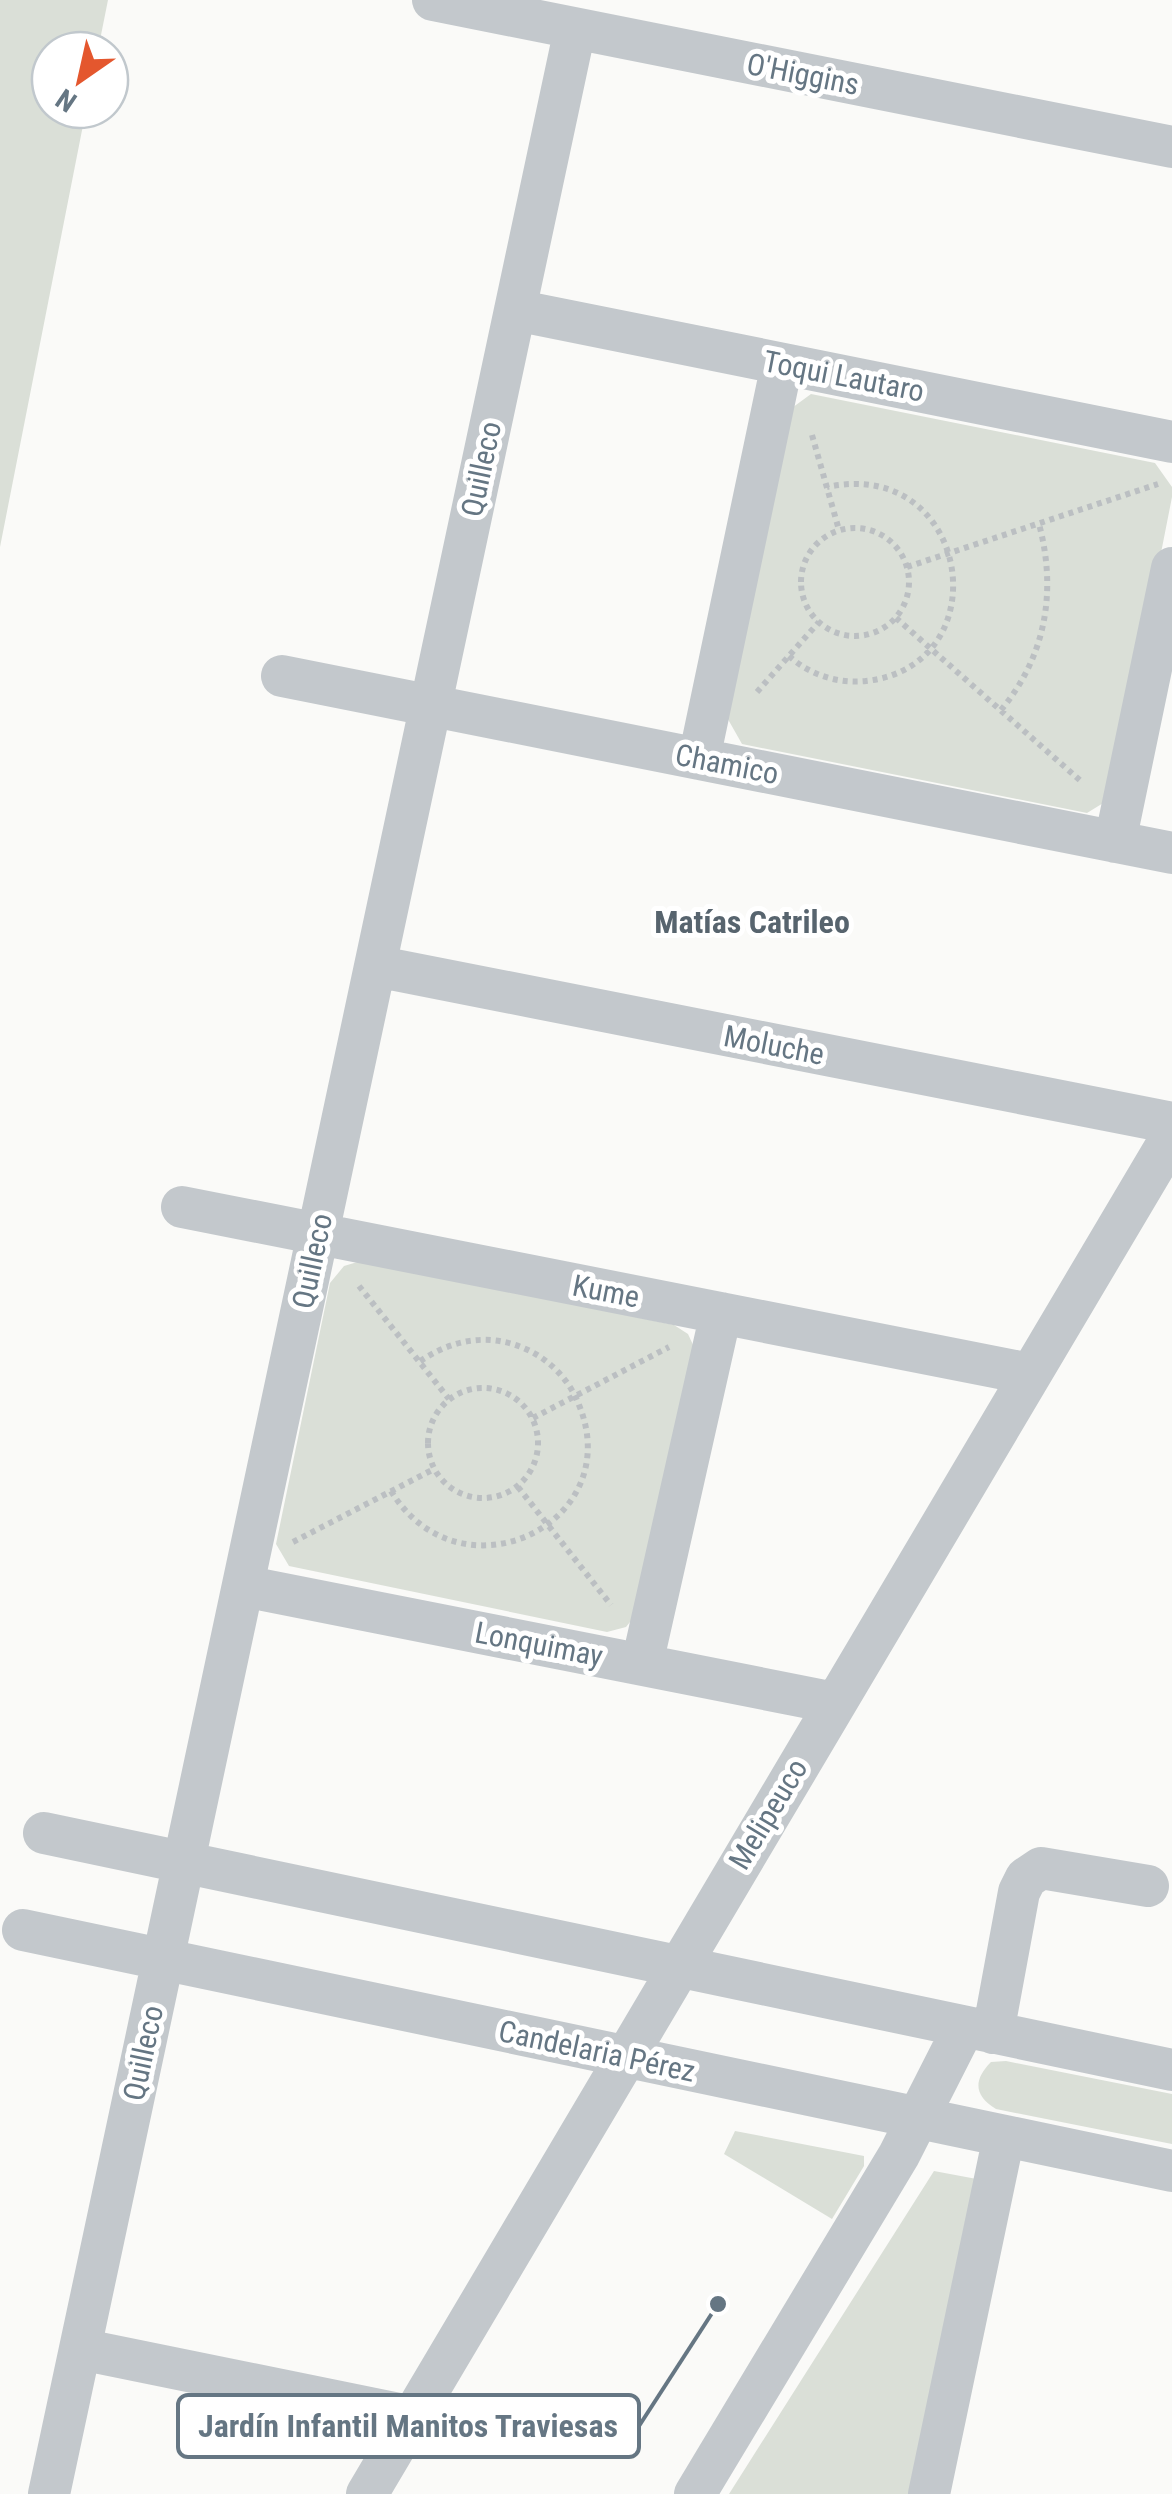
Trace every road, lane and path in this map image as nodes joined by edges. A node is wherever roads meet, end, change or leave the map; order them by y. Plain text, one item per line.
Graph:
1 (433, 0) edge
2 (575, 29) junction
3 (1172, 148) edge
4 (515, 310) junction
5 (787, 365) junction
6 (1172, 442) edge
7 (1172, 480) edge
8 (827, 487) junction
9 (1039, 524) junction
10 (839, 530) junction
11 (950, 553) junction
12 (907, 567) junction
13 (1172, 568) edge
14 (896, 618) junction
15 (930, 648) junction
16 (788, 656) dead end
17 (282, 676) dead end
18 (431, 706) junction
19 (1000, 710) junction
20 (699, 759) junction
21 (1118, 829) junction
22 (1172, 853) edge
23 (375, 966) junction
24 (1172, 1124) edge
25 (1172, 1136) edge
26 (182, 1207) dead end
27 (318, 1234) junction
28 (720, 1317) junction
29 (419, 1362) junction
30 (1030, 1374) junction
31 (575, 1396) junction
32 (449, 1399) junction
33 (532, 1418) junction
34 (434, 1469) junction
35 (518, 1487) junction
36 (391, 1492) junction
37 (548, 1525) junction
38 (245, 1576) junction
39 (644, 1657) junction
40 (835, 1703) junction
41 (44, 1833) dead end
42 (184, 1862) junction
43 (1148, 1886) dead end
44 (23, 1930) dead end
45 (163, 1960) junction
46 (677, 1967) junction
47 (978, 2030) junction
48 (628, 2058) junction
49 (1172, 2070) edge
50 (918, 2118) junction
51 (1004, 2136) junction
52 (1172, 2171) edge
53 (80, 2349) junction
54 (414, 2417) junction
55 (49, 2494) edge
56 (367, 2494) edge
57 (694, 2494) edge
58 (929, 2494) edge

1 - 2 street, O'Higgins
2 - 3 street, O'Higgins
2 - 4 street, Quilleco
4 - 5 street, Toqui Lautaro
4 - 18 street, Quilleco
5 - 6 street, Toqui Lautaro
5 - 8 path
5 - 20 street
7 - 9 path
8 - 10 path
8 - 11 path
9 - 11 path
9 - 19 path
10 - 12 path
10 - 14 path
11 - 12 path
11 - 15 path
12 - 14 path
13 - 21 street
14 - 15 path
15 - 16 path
15 - 19 path
17 - 18 street, Chamico
18 - 20 street, Chamico
18 - 23 street, Quilleco
19 - 21 path
20 - 21 street, Chamico
21 - 22 street, Chamico
23 - 24 street, Moluche
23 - 27 street, Quilleco
25 - 30 street, Melipeuco
26 - 27 street, Kume
27 - 28 street, Kume
27 - 29 path
27 - 38 street, Quilleco
28 - 30 street, Kume
28 - 31 path
28 - 39 street
29 - 31 path
29 - 32 path
30 - 40 street, Melipeuco
31 - 33 path
31 - 37 path
32 - 33 path
32 - 34 path
33 - 35 path
34 - 35 path
34 - 36 path
35 - 37 path
36 - 37 path
36 - 38 path
37 - 39 path
38 - 39 street, Lonquimay
38 - 42 street, Quilleco
39 - 40 street, Lonquimay
40 - 46 street, Melipeuco
41 - 42 street
42 - 45 street, Quilleco
42 - 46 street
43 - 47 street
44 - 45 street, Candelaria Pérez
45 - 48 street, Candelaria Pérez
45 - 53 street, Quilleco
46 - 47 street
46 - 48 street, Melipeuco
47 - 49 street
47 - 50 street
48 - 50 street, Candelaria Pérez
48 - 54 street, Melipeuco
50 - 51 street, Candelaria Pérez
50 - 57 street
51 - 52 street, Candelaria Pérez
51 - 58 street
53 - 54 street
53 - 55 street, Quilleco
54 - 56 street, Melipeuco

